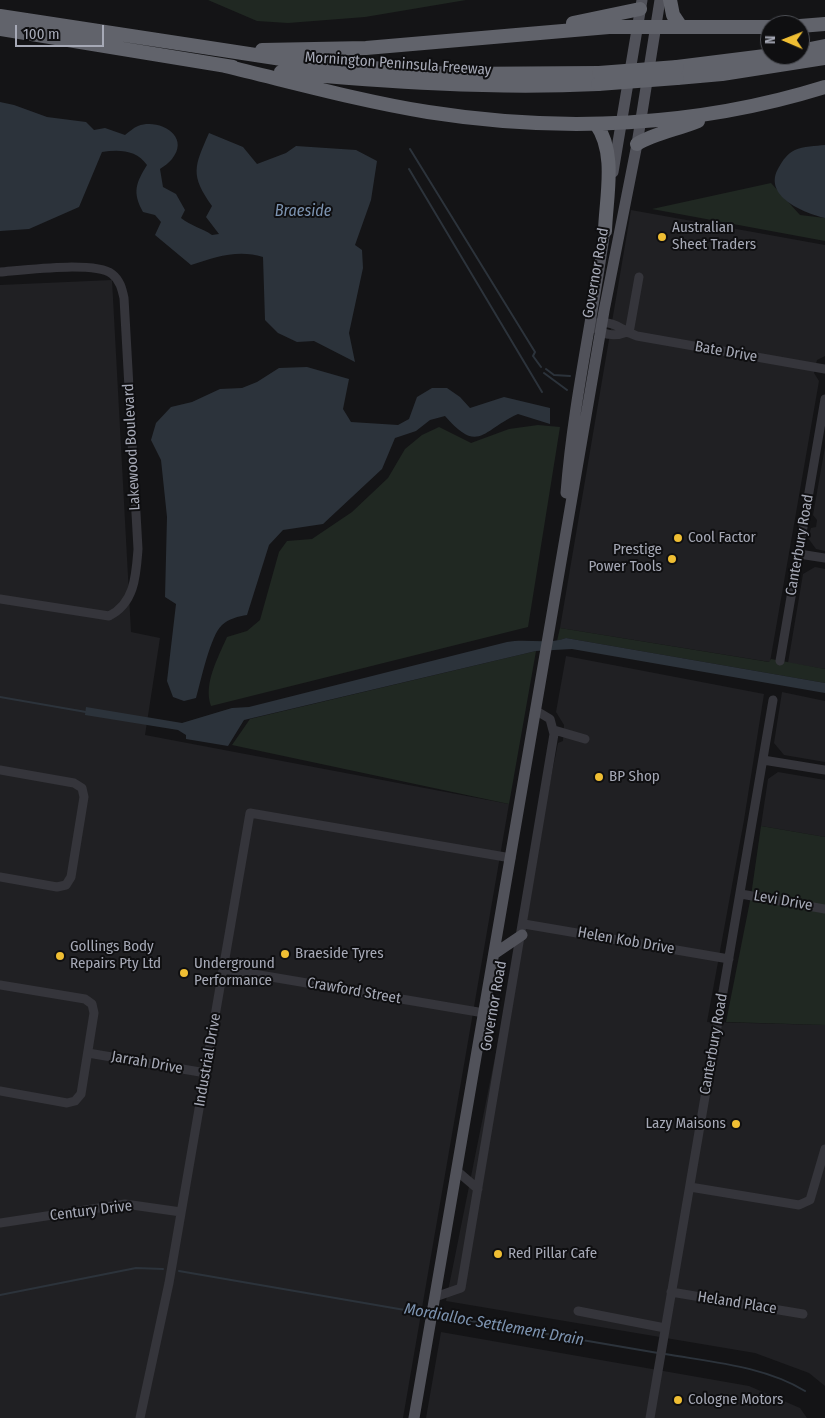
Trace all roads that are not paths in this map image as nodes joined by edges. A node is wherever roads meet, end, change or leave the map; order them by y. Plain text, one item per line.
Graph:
1 (660, 0) edge
2 (670, 0) edge
3 (641, 5) edge
4 (0, 16) edge
5 (825, 24) edge
6 (810, 25) edge
7 (636, 27) junction
8 (655, 27) junction
9 (681, 27) junction
10 (760, 27) edge
11 (0, 29) edge
12 (544, 32) junction
13 (825, 46) edge
14 (810, 49) edge
15 (227, 51) junction
16 (760, 57) edge
17 (825, 58) edge
18 (225, 66) junction
19 (677, 72) junction
20 (598, 78) junction
21 (825, 87) edge
22 (717, 114) junction
23 (641, 122) junction
24 (620, 123) junction
25 (596, 124) junction
26 (638, 144) junction
27 (605, 231) junction
28 (0, 272) edge
29 (639, 277) dead end
30 (598, 327) junction
31 (628, 332) junction
32 (825, 369) edge
33 (825, 400) edge
34 (799, 554) junction
35 (825, 558) edge
36 (0, 599) edge
37 (780, 661) dead end
38 (773, 700) dead end
39 (535, 710) junction
40 (553, 735) junction
41 (585, 739) dead end
42 (763, 760) junction
43 (0, 770) edge
44 (825, 770) edge
45 (511, 858) junction
46 (0, 877) edge
47 (740, 894) junction
48 (825, 909) edge
49 (523, 930) junction
50 (494, 954) junction
51 (729, 959) junction
52 (224, 969) junction
53 (0, 985) edge
54 (484, 1014) junction
55 (88, 1053) junction
56 (206, 1074) junction
57 (0, 1091) edge
58 (825, 1149) edge
59 (457, 1171) junction
60 (690, 1187) junction
61 (478, 1189) junction
62 (181, 1212) junction
63 (0, 1223) edge
64 (671, 1292) junction
65 (434, 1303) junction
66 (578, 1312) dead end
67 (803, 1314) dead end
68 (665, 1328) junction
69 (140, 1418) edge
70 (414, 1418) edge
71 (650, 1418) edge

1 - 8 main road, Governor Road
2 - 9 highway
3 - 7 main road, Governor Road
3 - 12 highway
4 - 15 highway, Mornington Peninsula Freeway
5 - 6 highway
7 - 8 highway
7 - 12 highway
7 - 24 main road, Governor Road
8 - 9 highway
8 - 23 main road, Governor Road
9 - 10 highway
11 - 18 highway, Mornington Peninsula Freeway
12 - 15 highway
13 - 14 highway
15 - 20 highway, Mornington Peninsula Freeway
16 - 19 highway, Mornington Peninsula Freeway
17 - 19 highway, Mornington Peninsula Freeway
18 - 20 highway, Mornington Peninsula Freeway
18 - 25 highway
19 - 20 highway, Mornington Peninsula Freeway, bridge
21 - 22 highway
22 - 23 highway
22 - 26 highway
23 - 24 highway
23 - 26 main road, Governor Road
24 - 25 highway
24 - 27 main road, Governor Road
25 - 27 highway
26 - 30 main road, Governor Road
27 - 30 main road, Governor Road
28 - 36 street, Lakewood Boulevard
29 - 31 street
30 - 31 street, Bate Drive
30 - 39 main road, Governor Road
31 - 32 street, Bate Drive
33 - 34 street, Canterbury Road
34 - 35 street
34 - 37 street, Canterbury Road
38 - 42 street, Canterbury Road
39 - 40 street
39 - 45 main road, Governor Road
40 - 41 street
40 - 49 street, Governor Road
42 - 44 street
42 - 47 street, Canterbury Road
43 - 46 street
45 - 50 main road, Governor Road
45 - 52 street, Industrial Drive
47 - 48 street, Levi Drive
47 - 51 street, Canterbury Road
49 - 50 main road
49 - 51 street, Helen Kob Drive
49 - 61 street, Governor Road
50 - 54 main road, Governor Road
51 - 60 street, Canterbury Road
52 - 54 street, Crawford Street
52 - 56 street, Industrial Drive
53 - 55 street
54 - 59 main road, Governor Road
55 - 56 street, Jarrah Drive
55 - 57 street
56 - 62 street, Industrial Drive
58 - 60 street
59 - 61 street
59 - 65 main road, Governor Road
60 - 64 street, Canterbury Road
61 - 65 street, Governor Road
62 - 63 street, Century Drive
62 - 69 street, Industrial Drive
64 - 67 street, Heland Place
64 - 68 street, Canterbury Road
65 - 70 main road, Governor Road
66 - 68 street
68 - 71 street, Canterbury Road

